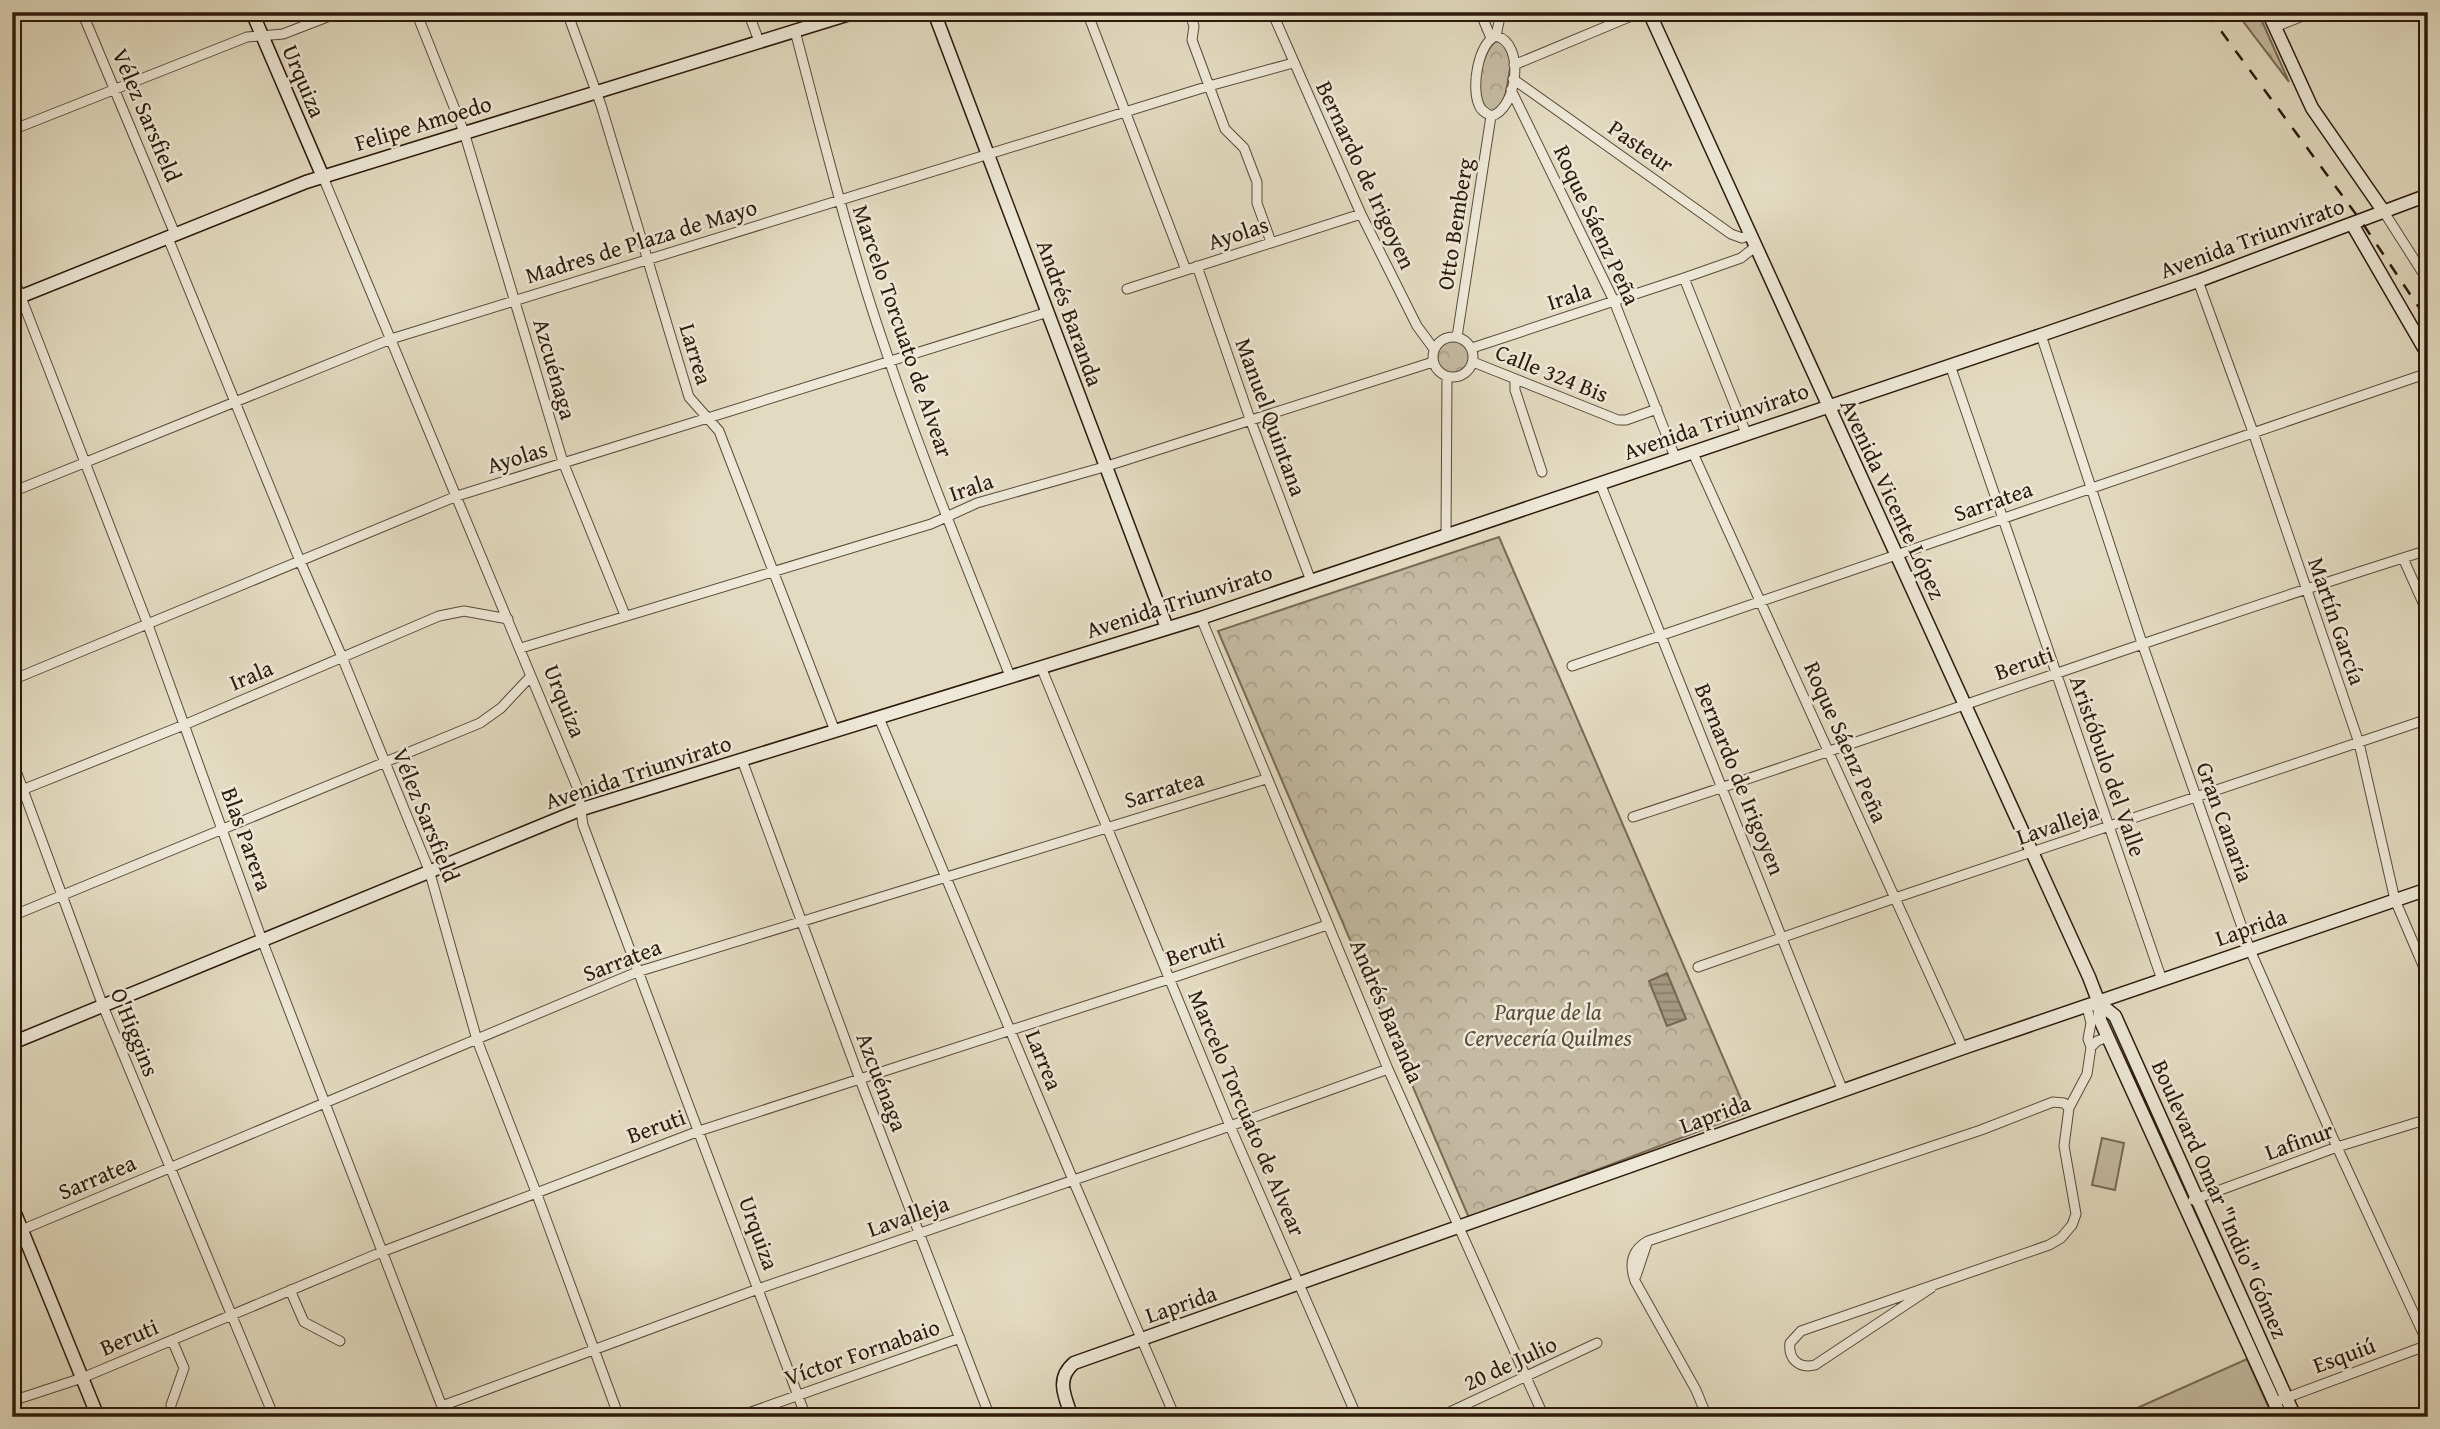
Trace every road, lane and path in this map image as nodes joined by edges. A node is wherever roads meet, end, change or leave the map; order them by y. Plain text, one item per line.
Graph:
1 (82, 12) edge
2 (252, 12) edge
3 (340, 12) edge
4 (416, 12) edge
5 (566, 12) edge
6 (748, 12) edge
7 (856, 12) edge
8 (934, 12) edge
9 (1087, 12) edge
10 (1189, 12) edge
11 (1272, 12) edge
12 (1480, 12) edge
13 (1501, 12) edge
14 (1641, 12) edge
15 (1649, 12) edge
16 (2268, 12) edge
17 (2313, 12) edge
18 (2275, 27) junction
19 (795, 31) junction
20 (262, 36) junction
21 (1494, 37) junction
22 (759, 41) junction
23 (1293, 63) junction
24 (1514, 65) junction
25 (1513, 79) junction
26 (1209, 86) junction
27 (115, 89) junction
28 (1511, 90) junction
29 (597, 92) junction
30 (1126, 111) junction
31 (1491, 116) junction
32 (12, 130) edge
33 (464, 132) junction
34 (989, 155) junction
35 (323, 177) junction
36 (2428, 195) edge
37 (839, 199) junction
38 (2384, 212) junction
39 (1361, 214) junction
40 (2352, 224) junction
41 (172, 236) junction
42 (1752, 241) junction
43 (1271, 242) junction
44 (648, 258) junction
45 (1197, 266) junction
46 (1186, 270) junction
47 (12, 274) edge
48 (1684, 278) junction
49 (2198, 281) junction
50 (2428, 281) edge
51 (1127, 289) dead end
52 (17, 298) edge
53 (515, 300) junction
54 (1614, 302) junction
55 (1048, 312) junction
56 (2041, 335) junction
57 (1457, 337) junction
58 (391, 339) junction
59 (1472, 348) junction
60 (1434, 349) junction
61 (2428, 355) edge
62 (889, 361) junction
63 (1433, 362) junction
64 (1473, 362) junction
65 (1950, 365) junction
66 (2428, 373) edge
67 (1447, 376) junction
68 (1515, 379) junction
69 (236, 403) junction
70 (1828, 406) junction
71 (1657, 409) junction
72 (707, 417) junction
73 (1250, 419) junction
74 (2253, 432) junction
75 (1746, 433) junction
76 (1692, 451) junction
77 (1675, 457) junction
78 (86, 462) junction
79 (563, 463) junction
80 (1104, 467) junction
81 (1542, 472) dead end
82 (1600, 483) junction
83 (2092, 487) junction
84 (12, 492) edge
85 (457, 496) junction
86 (947, 516) junction
87 (2003, 517) junction
88 (1447, 535) junction
89 (2428, 550) edge
90 (1897, 555) junction
91 (2403, 558) junction
92 (300, 561) junction
93 (774, 572) junction
94 (1311, 581) junction
95 (2305, 589) junction
96 (1762, 601) junction
97 (2428, 614) edge
98 (625, 615) junction
99 (1201, 618) junction
100 (508, 619) junction
101 (148, 625) junction
102 (1167, 628) junction
103 (1662, 636) junction
104 (2142, 643) junction
105 (521, 648) junction
106 (342, 657) junction
107 (1572, 666) dead end
108 (1041, 667) junction
109 (2056, 673) junction
110 (531, 676) junction
111 (1010, 676) junction
112 (12, 680) edge
113 (1964, 704) junction
114 (879, 718) junction
115 (2428, 719) edge
116 (184, 724) junction
117 (835, 731) junction
118 (2359, 743) junction
119 (1830, 752) junction
120 (12, 760) edge
121 (384, 761) junction
122 (742, 761) junction
123 (1266, 779) junction
124 (1723, 788) junction
125 (23, 789) junction
126 (12, 794) edge
127 (2196, 797) junction
128 (582, 809) junction
129 (1633, 817) dead end
130 (1107, 826) junction
131 (2109, 827) junction
132 (223, 828) junction
133 (2031, 853) junction
134 (429, 870) junction
135 (946, 876) junction
136 (2428, 889) edge
137 (63, 896) junction
138 (1895, 898) junction
139 (2395, 900) junction
140 (12, 916) edge
141 (802, 921) junction
142 (1327, 925) junction
143 (1783, 936) junction
144 (262, 940) junction
145 (2250, 950) junction
146 (1698, 967) dead end
147 (637, 972) junction
148 (2428, 978) edge
149 (1169, 979) junction
150 (2162, 980) junction
151 (2093, 1005) junction
152 (103, 1006) junction
153 (1010, 1029) junction
154 (2108, 1037) junction
155 (477, 1040) junction
156 (12, 1044) edge
157 (2091, 1047) junction
158 (1964, 1048) junction
159 (1388, 1069) junction
160 (859, 1077) junction
161 (1843, 1091) junction
162 (326, 1101) junction
163 (2069, 1108) junction
164 (2428, 1119) edge
165 (1230, 1126) junction
166 (699, 1131) junction
167 (2337, 1147) junction
168 (169, 1167) junction
169 (1073, 1181) junction
170 (536, 1192) junction
171 (2198, 1198) junction
172 (2185, 1203) junction
173 (12, 1206) edge
174 (1458, 1228) junction
175 (17, 1232) edge
176 (919, 1233) junction
177 (384, 1251) junction
178 (1299, 1284) junction
179 (1931, 1288) junction
180 (758, 1289) junction
181 (290, 1290) junction
182 (232, 1314) junction
183 (960, 1338) junction
184 (172, 1340) junction
185 (340, 1340) dead end
186 (1143, 1340) junction
187 (1597, 1343) dead end
188 (2428, 1345) edge
189 (594, 1350) junction
190 (1526, 1377) junction
191 (82, 1378) junction
192 (797, 1394) junction
193 (2280, 1400) junction
194 (12, 1401) edge
195 (171, 1405) dead end
196 (442, 1406) junction
197 (98, 1417) edge
198 (274, 1417) edge
199 (446, 1417) edge
200 (619, 1417) edge
201 (737, 1417) edge
202 (806, 1417) edge
203 (990, 1417) edge
204 (1072, 1417) edge
205 (1175, 1417) edge
206 (1357, 1417) edge
207 (1439, 1417) edge
208 (1544, 1417) edge
209 (1707, 1417) edge
210 (2281, 1417) edge
211 (2295, 1417) edge

1 - 27 street, Vélez Sarsfield
2 - 20 street, Urquiza
3 - 20 street
4 - 33 street, Azcuénaga
5 - 29 street, Larrea
6 - 22 street
7 - 19 street, Felipe Amoedo
8 - 34 street, Andrés Baranda
9 - 30 street
10 - 26 street
11 - 23 street, Bernardo de Irigoyen
12 - 21 street
13 - 21 street
14 - 24 street
15 - 42 street, Avenida Vicente López
16 - 18 street
17 - 18 street
18 - 38 street
19 - 22 street, Felipe Amoedo
19 - 37 street, Marcelo Torcuato de Alvear
20 - 27 street
20 - 35 street, Urquiza
21 - 24 street
21 - 31 street
22 - 29 street, Felipe Amoedo
23 - 26 street, Madres de Plaza de Mayo
23 - 39 street, Bernardo de Irigoyen
24 - 25 street
25 - 28 street
25 - 42 street, Pasteur
26 - 30 street, Madres de Plaza de Mayo
26 - 43 street
27 - 32 street
27 - 41 street, Vélez Sarsfield
28 - 31 street
28 - 54 street, Roque Sáenz Peña
29 - 33 street, Felipe Amoedo
29 - 44 street, Larrea
30 - 34 street, Madres de Plaza de Mayo
30 - 46 street
31 - 57 street, Otto Bemberg
33 - 35 street, Felipe Amoedo
33 - 53 street, Azcuénaga
34 - 37 street, Madres de Plaza de Mayo
34 - 55 street, Andrés Baranda
35 - 41 street, Felipe Amoedo
35 - 58 street, Urquiza
36 - 38 street, Avenida Triunvirato
37 - 44 street, Madres de Plaza de Mayo
37 - 62 street, Marcelo Torcuato de Alvear
38 - 40 street, Avenida Triunvirato
38 - 50 street
39 - 43 street, Ayolas
39 - 60 street, Bernardo de Irigoyen
40 - 49 street, Avenida Triunvirato
40 - 61 street
41 - 52 street, Felipe Amoedo
41 - 69 street, Vélez Sarsfield
42 - 48 street, Irala
42 - 70 street, Avenida Vicente López
43 - 45 street, Ayolas
44 - 53 street, Madres de Plaza de Mayo
44 - 72 street, Larrea
45 - 46 street, Ayolas
45 - 73 street, Manuel Quintana
46 - 51 street, Ayolas
47 - 52 street, Blas Parera
48 - 54 street, Irala
48 - 75 street
49 - 56 street, Avenida Triunvirato
49 - 74 street, Martín García
52 - 78 street, Blas Parera
53 - 58 street, Madres de Plaza de Mayo
53 - 79 street, Azcuénaga
54 - 59 street, Irala
54 - 71 street, Roque Sáenz Peña
55 - 62 street, Ayolas
55 - 80 street, Andrés Baranda
56 - 65 street, Avenida Triunvirato
56 - 83 street, Gran Canaria
57 - 59 street
57 - 60 street
58 - 69 street, Madres de Plaza de Mayo
58 - 85 street, Urquiza
59 - 64 street
60 - 63 street
62 - 72 street, Ayolas
62 - 86 street, Marcelo Torcuato de Alvear
63 - 67 street
63 - 73 street, Irala
64 - 67 street
64 - 68 street, Calle 324 Bis
65 - 70 street, Avenida Triunvirato
65 - 87 street, Aristóbulo del Valle
66 - 74 street, Sarratea
67 - 88 street
68 - 71 street, Calle 324 Bis
68 - 81 street
69 - 78 street, Madres de Plaza de Mayo
69 - 92 street, Vélez Sarsfield
70 - 75 street, Avenida Triunvirato
70 - 90 street, Avenida Vicente López
71 - 77 street, Roque Sáenz Peña
72 - 79 street, Ayolas
72 - 93 street, Larrea
73 - 80 street, Irala
73 - 94 street, Manuel Quintana
74 - 83 street, Sarratea
74 - 95 street, Martín García
75 - 76 street, Avenida Triunvirato
76 - 77 street, Avenida Triunvirato
76 - 96 street, Roque Sáenz Peña
77 - 82 street, Avenida Triunvirato
78 - 84 street, Madres de Plaza de Mayo
78 - 101 street, Blas Parera
79 - 85 street, Ayolas
79 - 98 street, Azcuénaga
80 - 86 street, Irala
80 - 102 street, Andrés Baranda
82 - 88 street, Avenida Triunvirato
82 - 103 street, Bernardo de Irigoyen
83 - 87 street, Sarratea
83 - 104 street, Gran Canaria
85 - 92 street, Ayolas
85 - 100 street, Urquiza
86 - 93 street, Irala
86 - 111 street, Marcelo Torcuato de Alvear
87 - 90 street, Sarratea
87 - 109 street, Aristóbulo del Valle
88 - 94 street, Avenida Triunvirato
89 - 91 street, Beruti
90 - 96 street, Sarratea
90 - 113 street, Avenida Vicente López
91 - 95 street, Beruti
91 - 97 street
92 - 101 street, Ayolas
92 - 106 street, Vélez Sarsfield
93 - 98 street, Irala
93 - 117 street, Larrea
94 - 99 street, Avenida Triunvirato
95 - 104 street, Beruti
95 - 118 street, Martín García
96 - 103 street, Sarratea
96 - 119 street, Roque Sáenz Peña
98 - 105 street, Irala
99 - 102 street, Avenida Triunvirato
99 - 123 street, Andrés Baranda
100 - 105 street, Urquiza
100 - 106 street, Irala
101 - 112 street, Ayolas
101 - 116 street, Blas Parera
102 - 108 street, Avenida Triunvirato
103 - 107 street, Sarratea
103 - 124 street, Bernardo de Irigoyen
104 - 109 street, Beruti
104 - 127 street, Gran Canaria
105 - 110 street, Urquiza
106 - 116 street, Irala
106 - 121 street, Vélez Sarsfield
108 - 111 street, Avenida Triunvirato
108 - 130 street, Marcelo Torcuato de Alvear
109 - 113 street, Beruti
109 - 131 street, Aristóbulo del Valle
110 - 121 street
110 - 128 street, Urquiza
111 - 114 street, Avenida Triunvirato
113 - 119 street, Beruti
113 - 133 street, Avenida Vicente López
114 - 117 street, Avenida Triunvirato
114 - 135 street, Larrea
115 - 118 street, Lavalleja
116 - 125 street, Irala
116 - 132 street, Blas Parera
117 - 122 street, Avenida Triunvirato
118 - 127 street, Lavalleja
118 - 139 street, Martín García
119 - 124 street, Beruti
119 - 138 street, Roque Sáenz Peña
120 - 125 street, O'Higgins
121 - 132 street
121 - 134 street, Vélez Sarsfield
122 - 128 street, Avenida Triunvirato
122 - 141 street, Azcuénaga
123 - 130 street, Sarratea
123 - 142 street, Andrés Baranda
124 - 129 street, Beruti
124 - 143 street, Bernardo de Irigoyen
125 - 126 street, Irala
125 - 137 street, O'Higgins
127 - 131 street, Lavalleja
127 - 145 street, Gran Canaria
128 - 134 street, Avenida Triunvirato
128 - 147 street, Urquiza
130 - 135 street, Sarratea
130 - 149 street, Marcelo Torcuato de Alvear
131 - 133 street, Lavalleja
131 - 150 street, Aristóbulo del Valle
132 - 137 street
132 - 144 street, Blas Parera
133 - 138 street, Lavalleja
133 - 151 street, Avenida Vicente López
134 - 144 street, Avenida Triunvirato
134 - 155 street, Vélez Sarsfield
135 - 141 street, Sarratea
135 - 153 street, Larrea
136 - 139 street, Laprida
137 - 140 street
137 - 152 street, O'Higgins
138 - 143 street, Lavalleja
138 - 158 street, Roque Sáenz Peña
139 - 145 street, Laprida
139 - 148 street, Martín García
141 - 147 street, Sarratea
141 - 160 street, Azcuénaga
142 - 149 street, Beruti
142 - 159 street, Andrés Baranda
143 - 146 street, Lavalleja
143 - 161 street, Bernardo de Irigoyen
144 - 152 street, Avenida Triunvirato
144 - 162 street, Blas Parera
145 - 150 street, Laprida
145 - 167 street, Gran Canaria
147 - 155 street, Sarratea
147 - 166 street, Urquiza
149 - 153 street, Beruti
149 - 165 street, Marcelo Torcuato de Alvear
150 - 151 street, Laprida
151 - 154 street
151 - 157 street
151 - 158 street, Laprida
151 - 171 street, Boulevard Omar "Indio" Gómez
152 - 156 street, Avenida Triunvirato
152 - 168 street, O'Higgins
153 - 160 street, Beruti
153 - 169 street, Larrea
154 - 157 street
154 - 172 street
155 - 162 street, Sarratea
155 - 170 street, Vélez Sarsfield
157 - 163 street
158 - 161 street, Laprida
159 - 165 street, Lavalleja
159 - 174 street, Andrés Baranda
160 - 166 street, Beruti
160 - 176 street, Azcuénaga
161 - 174 street, Laprida
162 - 168 street, Sarratea
162 - 177 street, Blas Parera
163 - 179 street
163 - 209 street
164 - 167 street, Lafinur
165 - 169 street, Lavalleja
165 - 178 street, Marcelo Torcuato de Alvear
166 - 170 street, Beruti
166 - 180 street, Urquiza
167 - 171 street, Lafinur
167 - 188 street, Gran Canaria
168 - 175 street, Sarratea
168 - 182 street, O'Higgins
169 - 176 street, Lavalleja
169 - 186 street, Larrea
170 - 177 street, Beruti
170 - 189 street, Vélez Sarsfield
171 - 172 street, Lafinur
171 - 193 street, Boulevard Omar "Indio" Gómez
172 - 193 street
173 - 175 street
174 - 178 street, Laprida
174 - 190 street, Andrés Baranda
175 - 191 street
176 - 180 street, Lavalleja
176 - 183 street, Azcuénaga
177 - 181 street, Beruti
177 - 196 street, Blas Parera
178 - 186 street, Laprida
178 - 206 street, Marcelo Torcuato de Alvear
179 - 179 street
180 - 189 street, Lavalleja
180 - 192 street, Urquiza
181 - 182 street, Beruti
181 - 185 street
182 - 184 street, Beruti
182 - 198 street, O'Higgins
183 - 192 street, Víctor Fornabaio
183 - 203 street, Azcuénaga
184 - 191 street, Beruti
184 - 195 street
186 - 204 street, Laprida
186 - 205 street, Larrea
187 - 190 street, 20 de Julio
188 - 193 street, Esquiú
189 - 196 street, Lavalleja
189 - 200 street, Vélez Sarsfield
190 - 207 street, 20 de Julio
190 - 208 street, Andrés Baranda
191 - 194 street, Beruti
191 - 197 street
192 - 201 street, Víctor Fornabaio
192 - 202 street, Urquiza
193 - 210 street
193 - 211 street, Boulevard Omar "Indio" Gómez
196 - 199 street, Blas Parera

